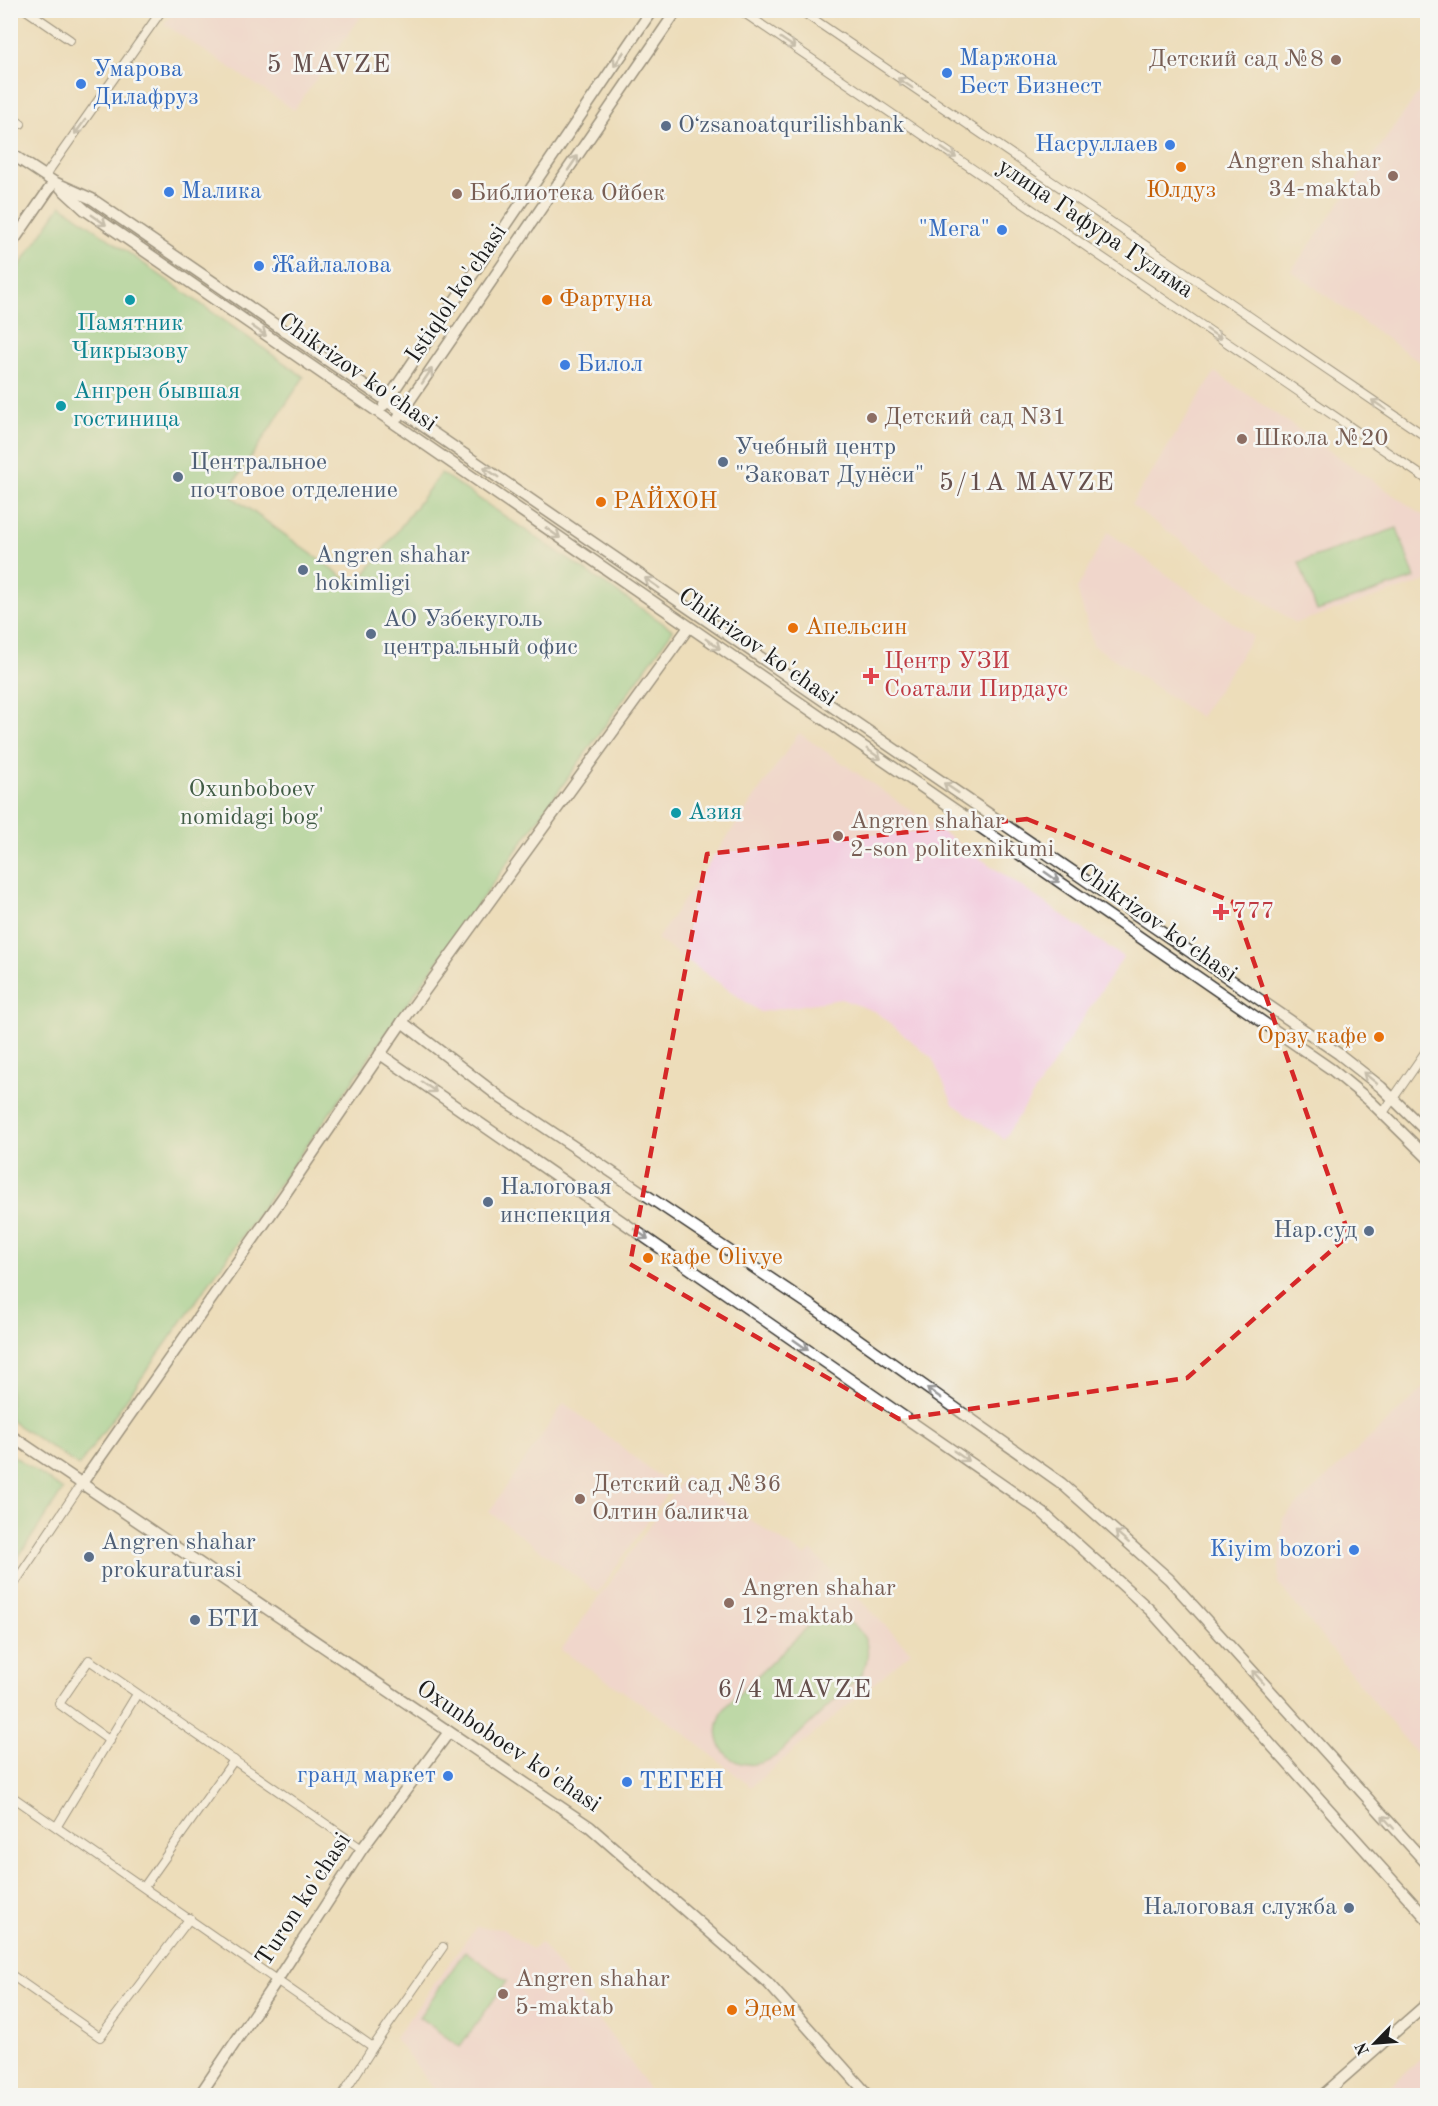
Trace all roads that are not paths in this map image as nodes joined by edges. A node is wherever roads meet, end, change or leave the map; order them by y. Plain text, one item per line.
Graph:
1 (26, 10) edge
2 (162, 10) edge
3 (652, 10) edge
4 (677, 10) edge
5 (740, 10) edge
6 (800, 10) edge
7 (70, 40) dead end
8 (10, 116) edge
9 (21, 123) dead end
10 (10, 153) edge
11 (50, 179) junction
12 (11, 243) edge
13 (387, 400) junction
14 (402, 411) junction
15 (378, 413) junction
16 (394, 424) junction
17 (1428, 438) edge
18 (444, 440) junction
19 (435, 453) junction
20 (1428, 480) edge
21 (689, 627) junction
22 (402, 1022) junction
23 (1428, 1048) edge
24 (380, 1054) junction
25 (1393, 1099) junction
26 (1383, 1113) junction
27 (1428, 1133) edge
28 (1428, 1158) edge
29 (10, 1435) edge
30 (82, 1483) junction
31 (10, 1590) edge
32 (137, 1694) junction
33 (449, 1732) junction
34 (110, 1741) junction
35 (234, 1760) junction
36 (10, 1795) edge
37 (57, 1826) junction
38 (362, 1849) junction
39 (1428, 1865) edge
40 (144, 1887) junction
41 (190, 1918) junction
42 (1428, 1920) edge
43 (444, 1947) dead end
44 (12, 1978) edge
45 (277, 1980) junction
46 (1428, 2002) edge
47 (373, 2047) junction
48 (199, 2096) edge
49 (342, 2096) edge
50 (868, 2096) edge
51 (1322, 2096) edge

1 - 7 street
2 -> 11 street
3 -> 13 main road, Istiqlol ko'chasi
14 -> 4 main road, Istiqlol ko'chasi
5 -> 20 street, улица Гафура Гуляма
17 -> 6 street
8 - 9 street
10 - 11 main road, Chikrizov ko'chasi
11 - 12 main road
11 - 13 main road, Chikrizov ko'chasi
11 -> 15 main road, Chikrizov ko'chasi
13 - 14 main road, Chikrizov ko'chasi
13 - 15 main road, Istiqlol ko'chasi
14 - 16 main road, Istiqlol ko'chasi
14 - 18 main road, Chikrizov ko'chasi
15 - 16 main road, Chikrizov ko'chasi
16 - 19 main road, Chikrizov ko'chasi
18 - 19 main road
25 -> 18 main road, Chikrizov ko'chasi
19 -> 21 main road, Chikrizov ko'chasi
21 - 22 main road
21 -> 26 main road, Chikrizov ko'chasi
22 - 24 main road
39 -> 22 main road
23 - 25 street
24 - 30 main road
24 -> 42 main road
25 - 26 street
25 - 27 main road, Chikrizov ko'chasi
26 - 28 main road, Chikrizov ko'chasi
29 - 30 main road, Oxunboboev ko'chasi
30 - 31 street
30 - 33 main road, Oxunboboev ko'chasi
32 - 34 street
32 - 34 street
32 - 35 street
33 - 38 main road, Turon ko'chasi
33 - 50 main road, Oxunboboev ko'chasi
34 - 37 street
35 - 38 street
35 - 40 street
36 - 37 street
37 - 40 street
38 - 45 main road, Turon ko'chasi
40 - 41 street
41 - 44 street
41 - 45 street
43 - 47 street
45 - 47 street
45 - 48 main road, Turon ko'chasi
46 - 51 main road
47 - 49 street

